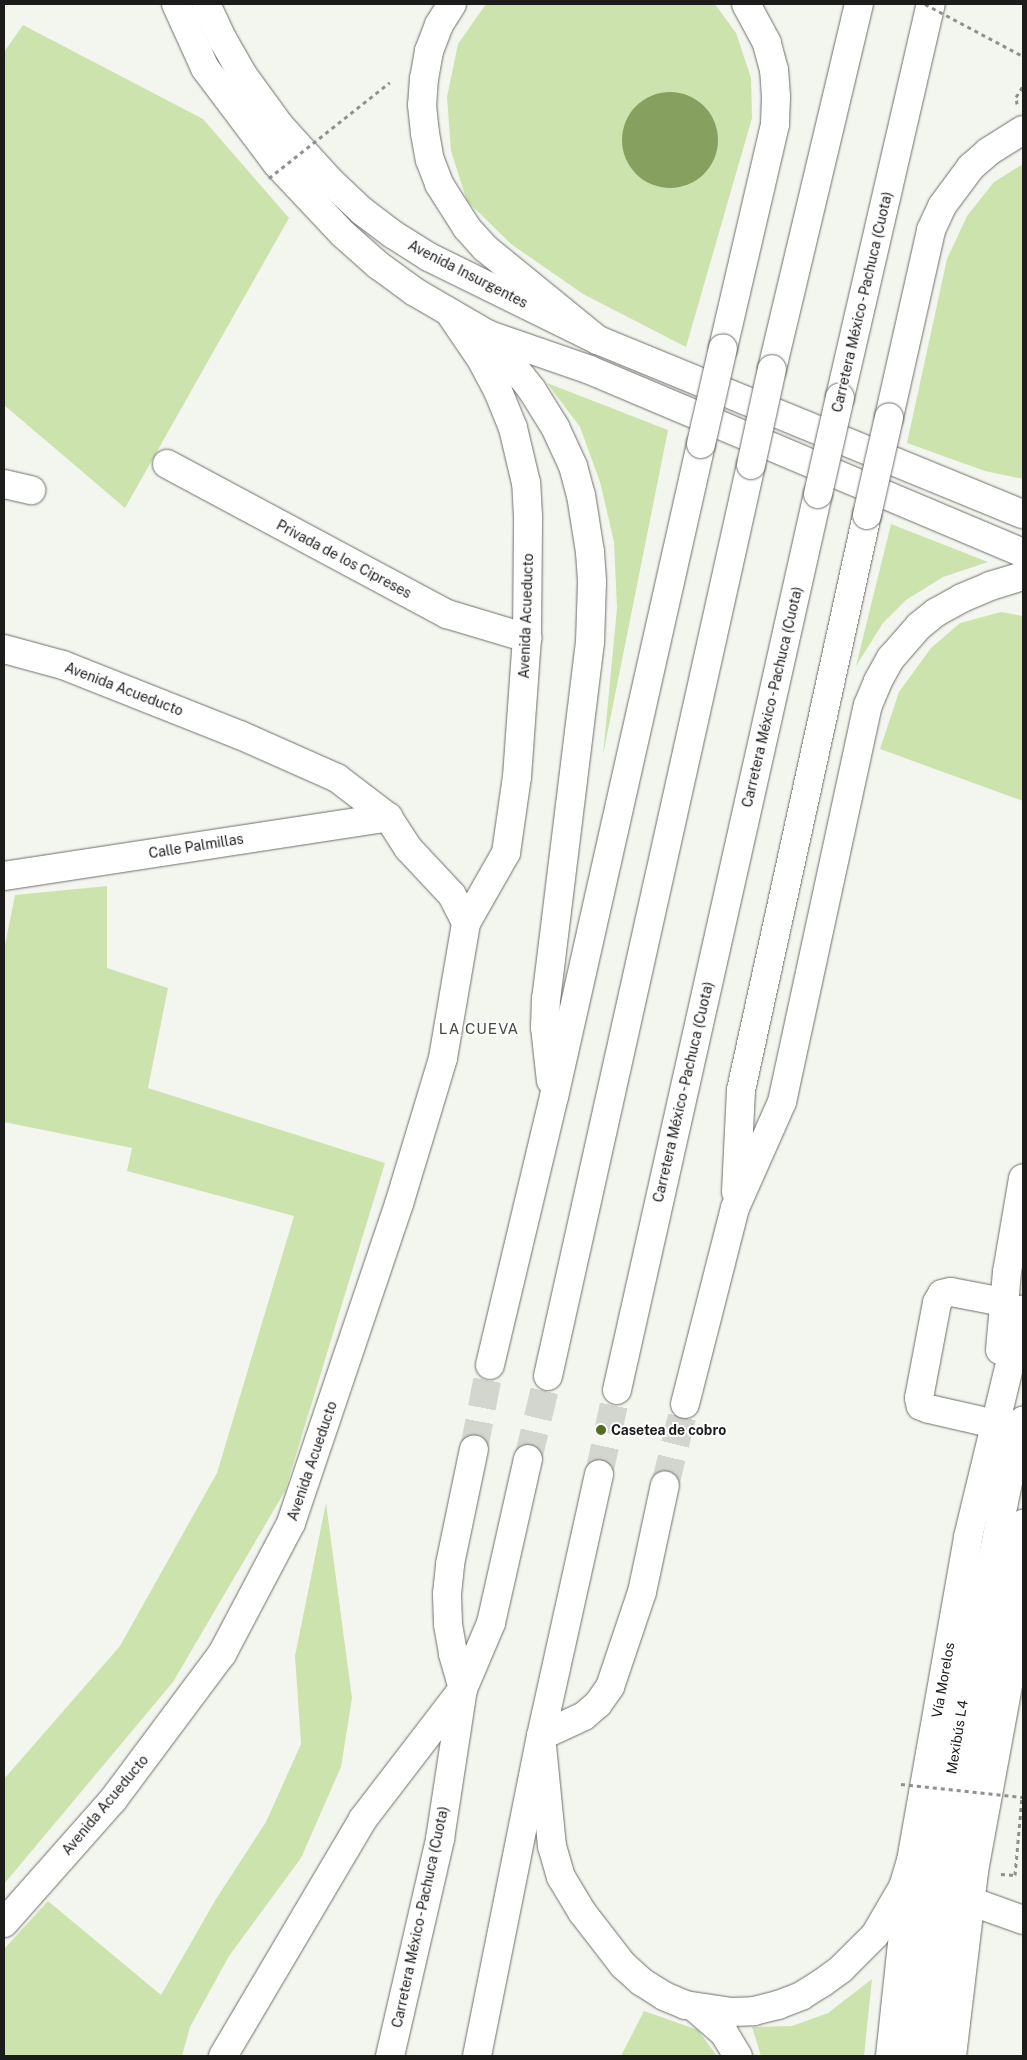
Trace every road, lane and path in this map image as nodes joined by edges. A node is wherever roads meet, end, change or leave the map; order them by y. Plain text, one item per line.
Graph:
1 (176, 4) edge
2 (206, 4) edge
3 (452, 4) edge
4 (746, 4) edge
5 (859, 4) edge
6 (925, 4) edge
7 (931, 4) edge
8 (1023, 56) edge
9 (390, 82) dead end
10 (1023, 130) edge
11 (269, 178) dead end
12 (451, 315) junction
13 (489, 335) junction
14 (598, 340) junction
15 (167, 464) dead end
16 (4, 484) edge
17 (31, 490) dead end
18 (978, 495) junction
19 (1023, 505) edge
20 (1023, 514) edge
21 (1023, 553) edge
22 (1023, 576) edge
23 (527, 638) junction
24 (4, 649) edge
25 (388, 816) junction
26 (4, 876) edge
27 (466, 923) junction
28 (554, 1097) junction
29 (1023, 1178) edge
30 (735, 1208) junction
31 (1013, 1306) edge
32 (490, 1365) tunnel mouth
33 (548, 1376) tunnel mouth
34 (617, 1390) tunnel mouth
35 (685, 1404) tunnel mouth
36 (1023, 1421) edge
37 (995, 1424) junction
38 (474, 1448) tunnel mouth
39 (528, 1459) tunnel mouth
40 (599, 1474) tunnel mouth
41 (665, 1485) tunnel mouth
42 (1023, 1524) edge
43 (1023, 1605) edge
44 (463, 1689) junction
45 (541, 1736) junction
46 (901, 1784) dead end
47 (911, 1861) junction
48 (1015, 1875) dead end
49 (970, 1901) junction
50 (1023, 1920) edge
51 (4, 1923) edge
52 (694, 2007) junction
53 (223, 2056) edge
54 (390, 2056) edge
55 (477, 2056) edge
56 (738, 2056) edge
57 (890, 2056) edge
58 (912, 2056) edge
59 (934, 2056) edge
60 (952, 2056) edge

1 - 12 main road
2 - 14 main road, Avenida Insurgentes
3 - 14 main road
4 - 28 main road, bridge
5 - 33 main road, bridge
6 - 8 path, bridge
7 - 34 main road, Carretera México - Pachuca (Cuota), bridge
9 - 11 path, bridge
10 - 30 main road, bridge
12 - 13 main road
12 - 23 main road, Avenida Acueducto
13 - 21 main road
13 - 28 main road
14 - 18 main road
15 - 23 main road, Privada de los Cipreses
16 - 17 main road
18 - 19 main road
18 - 20 main road
22 - 30 main road
23 - 27 main road, Avenida Acueducto
24 - 25 main road, Avenida Acueducto
25 - 26 main road, Calle Palmillas
25 - 27 main road, Avenida Acueducto
27 - 51 main road, Avenida Acueducto
28 - 32 main road
29 - 31 main road, Vía Morelos
30 - 35 main road
31 - 37 main road, Vía Morelos
31 - 37 main road
36 - 58 main road, Mexibús L4
37 - 47 main road, Vía Morelos
38 - 44 main road
39 - 44 main road, Carretera México - Pachuca (Cuota)
40 - 45 main road
41 - 45 main road
42 - 59 main road, Mexibús L4
43 - 49 main road
44 - 53 main road
44 - 54 main road, Carretera México - Pachuca (Cuota)
45 - 52 main road
45 - 55 main road
46 - 48 path, bridge
47 - 52 main road
47 - 57 main road, Vía Morelos
49 - 50 main road
49 - 60 main road
52 - 56 main road

